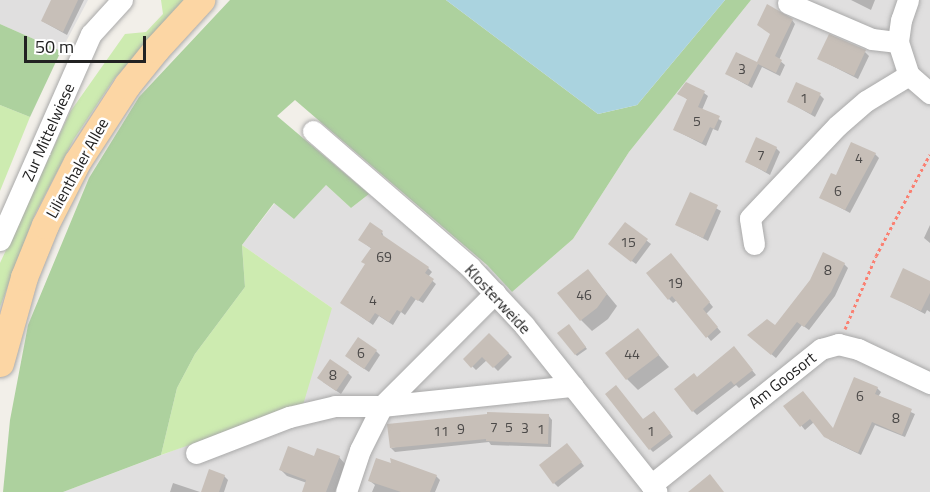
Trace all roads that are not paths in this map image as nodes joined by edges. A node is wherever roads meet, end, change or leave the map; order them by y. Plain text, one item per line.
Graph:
1 (122, 0) edge
2 (201, 0) edge
3 (908, 0) edge
4 (788, 3) dead end
5 (898, 42) junction
6 (909, 75) junction
7 (930, 93) edge
8 (313, 131) dead end
9 (0, 240) edge
10 (754, 244) dead end
11 (495, 293) junction
12 (0, 363) edge
13 (930, 383) edge
14 (573, 386) junction
15 (382, 406) junction
16 (196, 453) dead end
17 (654, 488) edge
18 (346, 492) edge

1 - 9 street, Zur Mittelwiese
2 - 12 main road, Lilienthaler Allee
3 - 5 street
4 - 5 street
5 - 6 street
6 - 7 street
6 - 10 street
8 - 11 street, Klosterweide
11 - 14 street, Klosterweide
11 - 15 street
13 - 17 street, Am Goosort
14 - 15 street
14 - 17 street, Klosterweide
15 - 16 street
15 - 18 street

